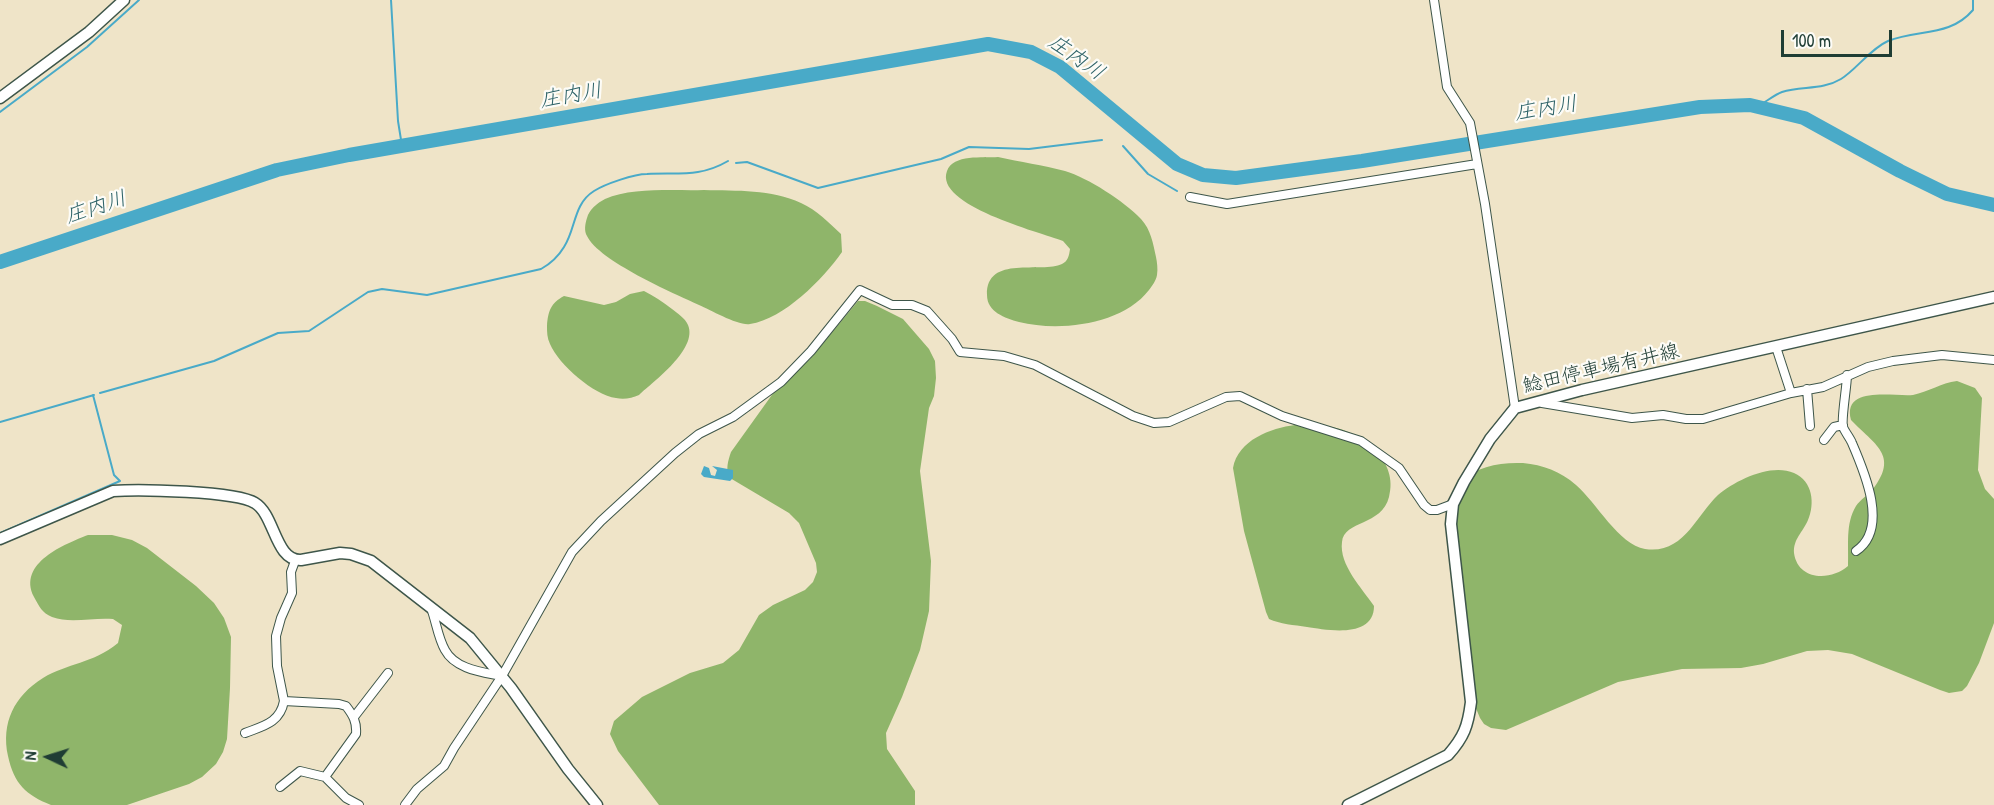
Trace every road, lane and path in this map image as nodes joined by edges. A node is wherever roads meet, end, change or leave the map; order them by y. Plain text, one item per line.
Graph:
1 (124, 0) edge
2 (1434, 0) edge
3 (2, 96) edge
4 (1477, 163) junction
5 (1191, 197) dead end
6 (1994, 297) edge
7 (1776, 347) junction
8 (1994, 360) edge
9 (1848, 375) junction
10 (1807, 389) junction
11 (1791, 393) junction
12 (1534, 402) junction
13 (1515, 408) junction
14 (1843, 425) junction
15 (1810, 426) dead end
16 (1824, 440) dead end
17 (1453, 504) junction
18 (0, 539) edge
19 (1856, 551) dead end
20 (295, 561) junction
21 (431, 607) junction
22 (388, 673) dead end
23 (502, 676) junction
24 (284, 701) junction
25 (354, 717) junction
26 (245, 733) dead end
27 (325, 777) junction
28 (280, 787) dead end
29 (358, 805) edge
30 (405, 805) edge
31 (597, 805) edge
32 (1348, 805) edge

1 - 3 main road
2 - 4 street
4 - 5 street
4 - 13 street
6 - 7 main road, 鯰田停車場有井線
7 - 11 street
7 - 12 main road, 鯰田停車場有井線
8 - 9 street
9 - 10 street
9 - 14 street
10 - 11 street
10 - 15 street
11 - 12 street
12 - 13 main road, 鯰田停車場有井線
13 - 17 main road, 鯰田停車場有井線
14 - 16 street
14 - 19 street
17 - 23 street
17 - 32 main road, 鯰田停車場有井線
18 - 20 main road
20 - 21 main road
20 - 24 street
21 - 23 main road
21 - 23 street
22 - 25 street
23 - 30 street
23 - 31 main road
24 - 25 street
24 - 26 street
25 - 27 street
27 - 28 street
27 - 29 street

